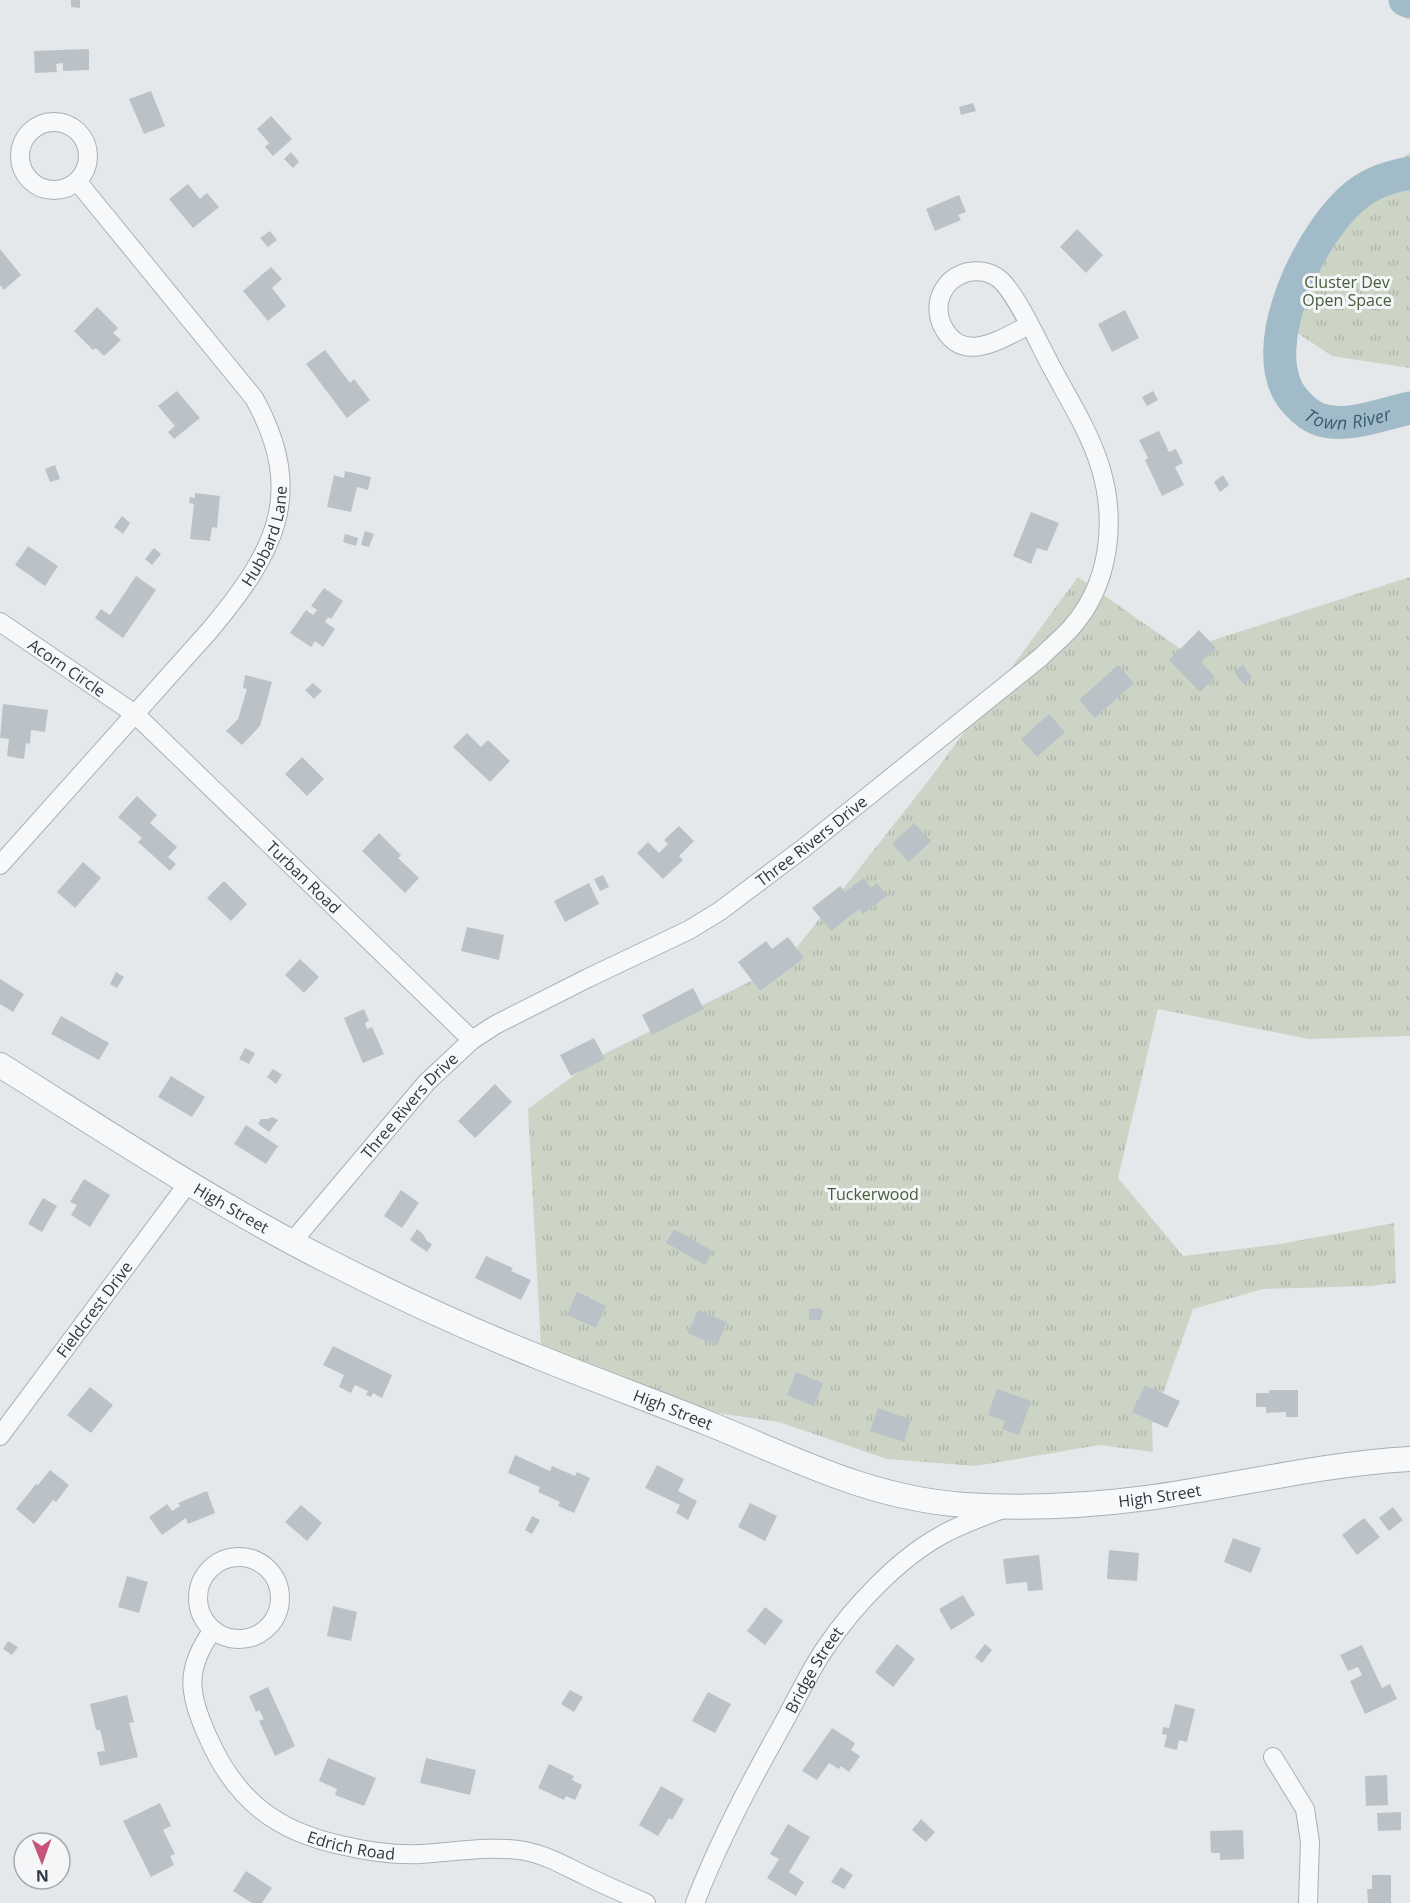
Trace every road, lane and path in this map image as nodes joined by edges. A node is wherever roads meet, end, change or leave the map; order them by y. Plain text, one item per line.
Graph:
1 (77, 181) dead end
2 (1029, 325) junction
3 (0, 622) edge
4 (135, 714) junction
5 (0, 865) edge
6 (472, 1040) junction
7 (0, 1065) edge
8 (189, 1182) junction
9 (292, 1242) junction
10 (0, 1436) edge
11 (1410, 1459) edge
12 (1010, 1506) junction
13 (213, 1630) junction
14 (1273, 1757) dead end
15 (646, 1903) edge
16 (695, 1903) edge
17 (1308, 1903) edge

1 - 4 street, Hubbard Lane
2 - 2 street, Three Rivers Drive
2 - 6 street, Three Rivers Drive
3 - 4 street, Acorn Circle
4 - 5 street, Hubbard Lane
4 - 6 street, Turban Road
6 - 9 street, Three Rivers Drive
7 - 8 street, High Street
8 - 9 street, High Street
8 - 10 street, Fieldcrest Drive
9 - 12 street, High Street
11 - 12 street, High Street
12 - 16 street, Bridge Street
13 - 13 street
13 - 15 street, Edrich Road
14 - 17 street

